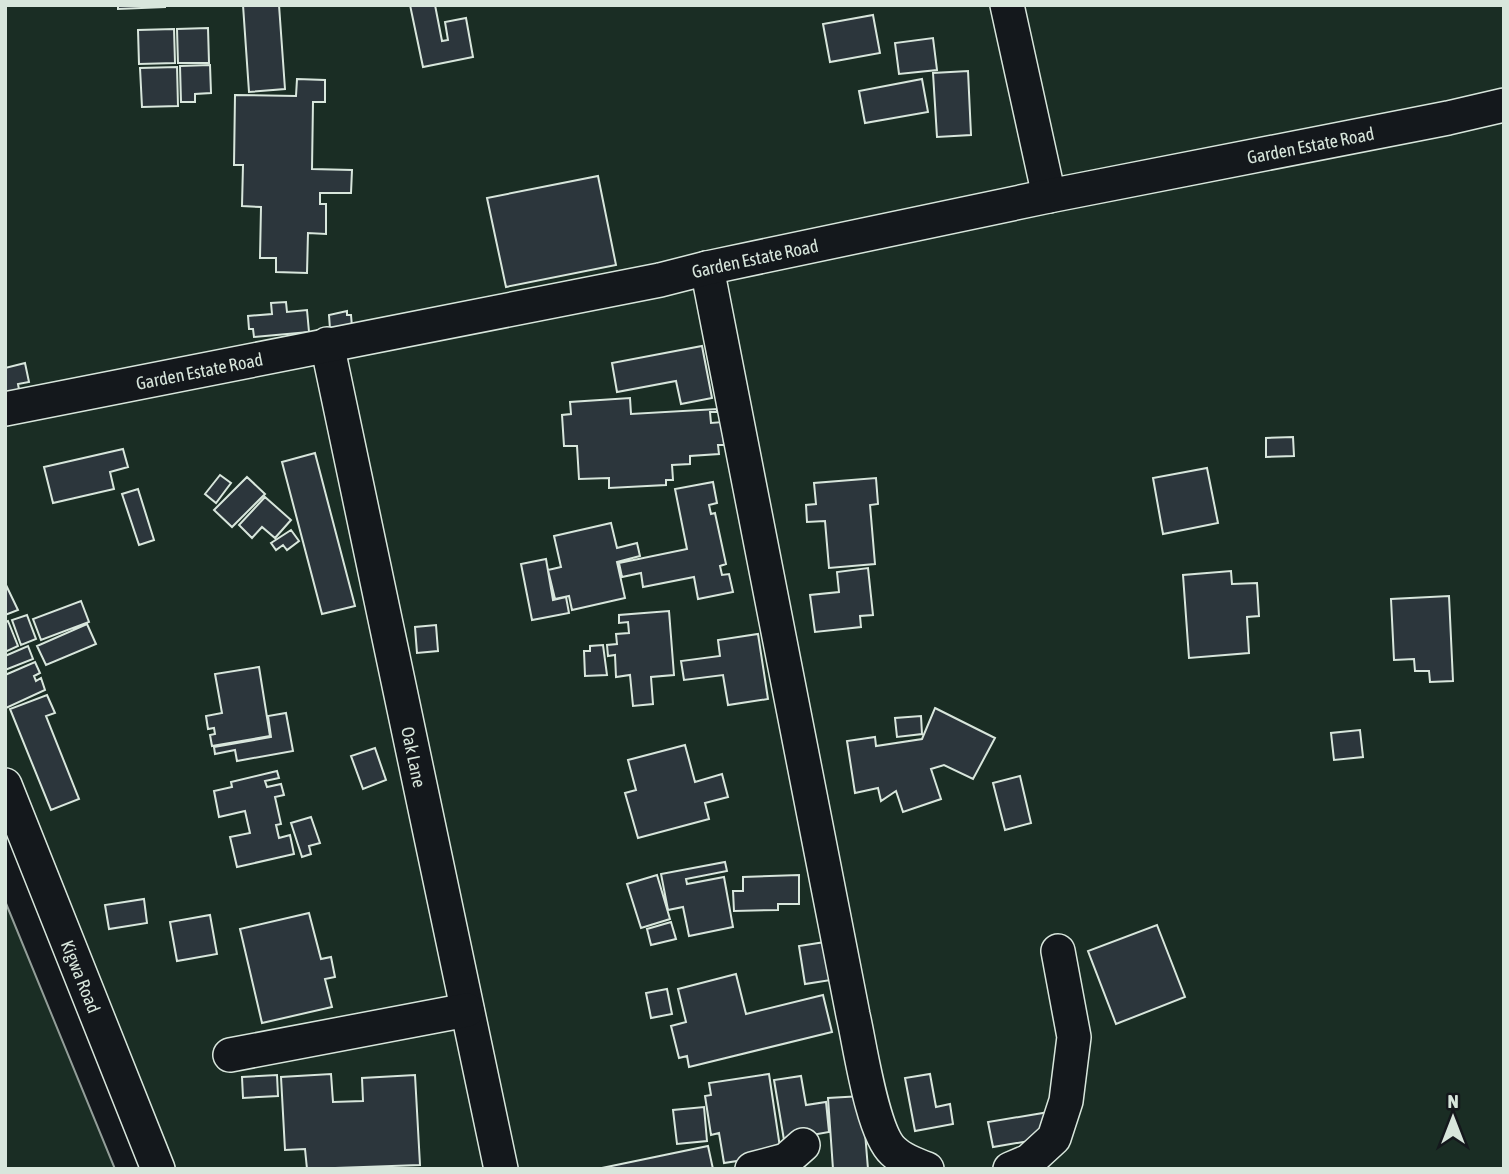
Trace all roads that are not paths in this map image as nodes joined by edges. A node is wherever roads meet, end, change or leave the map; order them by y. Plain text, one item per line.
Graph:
1 (1007, 5) edge
2 (1504, 105) edge
3 (1049, 196) junction
4 (707, 268) junction
5 (327, 344) junction
6 (5, 409) edge
7 (5, 785) edge
8 (1058, 951) dead end
9 (467, 1010) junction
10 (230, 1055) dead end
11 (803, 1145) dead end
12 (158, 1169) edge
13 (501, 1169) edge
14 (752, 1169) edge
15 (927, 1169) edge
16 (1010, 1169) edge

1 - 3 street
2 - 3 street, Garden Estate Road
3 - 4 street, Garden Estate Road
4 - 5 street, Garden Estate Road
4 - 15 street
5 - 6 street, Garden Estate Road
5 - 9 street, Oak Lane
7 - 12 street, Kigwa Road
8 - 16 street
9 - 10 street
9 - 13 street, Oak Lane
11 - 14 street

